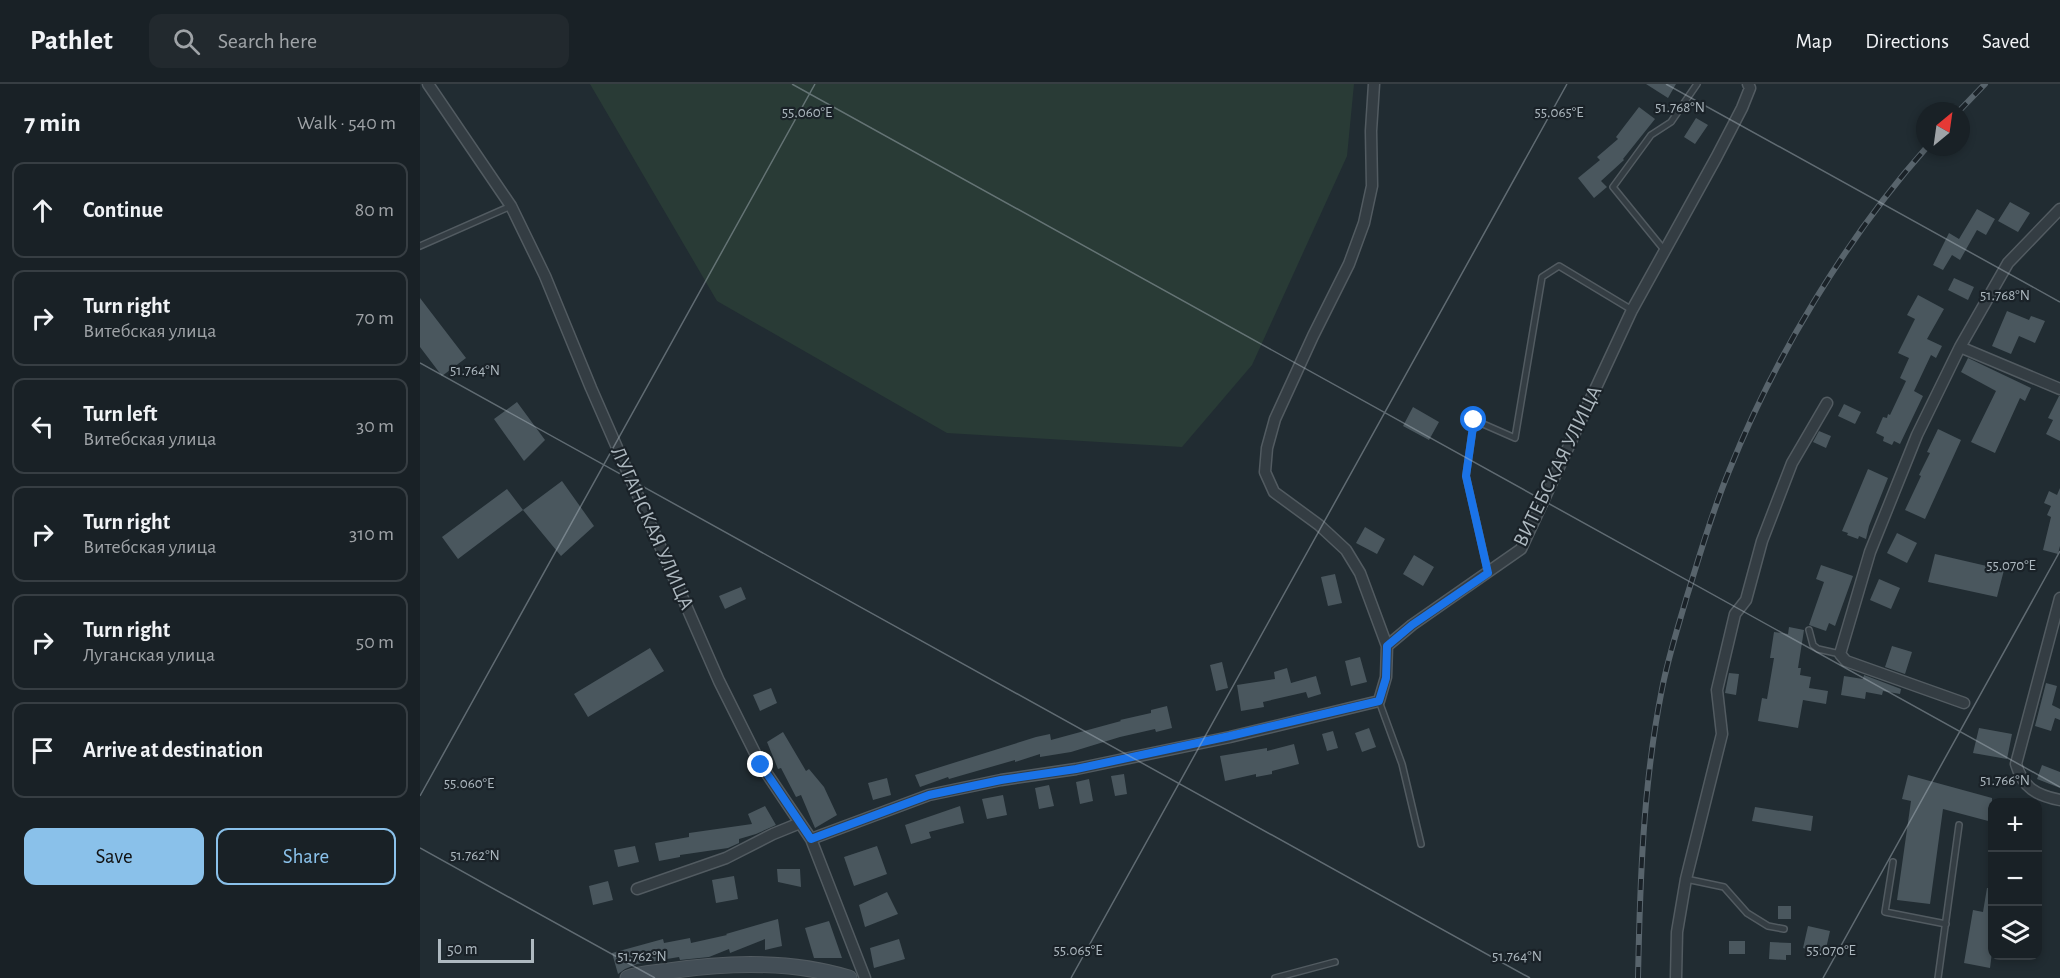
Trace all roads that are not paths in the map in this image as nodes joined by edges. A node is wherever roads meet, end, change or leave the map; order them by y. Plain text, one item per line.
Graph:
1 (428, 84) edge
2 (1374, 84) edge
3 (1697, 84) edge
4 (1748, 84) edge
5 (511, 206) junction
6 (2060, 209) edge
7 (420, 246) edge
8 (1665, 251) junction
9 (1632, 310) junction
10 (1960, 346) junction
11 (2060, 389) edge
12 (1827, 403) dead end
13 (1488, 573) junction
14 (2060, 598) edge
15 (1809, 630) dead end
16 (1387, 646) junction
17 (1840, 654) junction
18 (1379, 701) junction
19 (1964, 703) dead end
20 (2060, 800) edge
21 (800, 823) junction
22 (1959, 825) dead end
23 (811, 839) junction
24 (1422, 844) dead end
25 (1893, 862) dead end
26 (1686, 879) junction
27 (637, 888) dead end
28 (1946, 924) junction
29 (1784, 929) dead end
30 (1335, 962) dead end
31 (628, 978) edge
32 (849, 978) edge
33 (865, 978) edge
34 (1275, 978) edge
35 (1676, 978) edge
36 (1938, 978) edge

1 - 5 street, ЛУГАНСКАЯ УЛИЦА
2 - 16 street
3 - 8 lane
4 - 8 street, ВИТЕБСКАЯ УЛИЦА
5 - 7 lane
5 - 21 street, ЛУГАНСКАЯ УЛИЦА
6 - 10 street
8 - 9 street, ВИТЕБСКАЯ УЛИЦА
9 - 13 street, ВИТЕБСКАЯ УЛИЦА
9 - 13 lane
10 - 11 street
10 - 17 street
12 - 26 street
13 - 16 street, ВИТЕБСКАЯ УЛИЦА
14 - 20 street
15 - 17 lane
16 - 18 street
17 - 19 street
18 - 23 street
18 - 24 lane
21 - 23 street, ЛУГАНСКАЯ УЛИЦА
21 - 27 street
22 - 28 lane
23 - 33 street, ЛУГАНСКАЯ УЛИЦА
25 - 28 lane
26 - 29 lane
26 - 35 street
28 - 36 lane
30 - 34 lane
31 - 32 street

